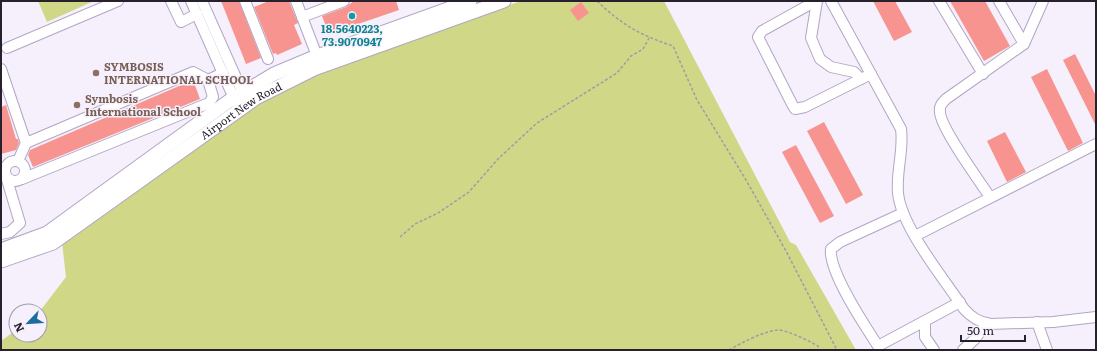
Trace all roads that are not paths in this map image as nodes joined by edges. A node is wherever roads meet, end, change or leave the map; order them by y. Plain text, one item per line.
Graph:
1 (118, 1) edge
2 (171, 1) edge
3 (191, 1) edge
4 (202, 1) edge
5 (246, 1) edge
6 (296, 1) edge
7 (344, 1) edge
8 (470, 1) edge
9 (504, 1) edge
10 (817, 1) edge
11 (831, 1) edge
12 (939, 1) edge
13 (999, 1) edge
14 (1043, 1) edge
15 (197, 14) junction
16 (302, 17) junction
17 (1024, 44) junction
18 (7, 48) dead end
19 (318, 56) junction
20 (268, 59) dead end
21 (1, 69) edge
22 (223, 73) junction
23 (871, 74) junction
24 (983, 74) junction
25 (861, 78) junction
26 (208, 80) junction
27 (241, 101) junction
28 (26, 142) junction
29 (1096, 144) edge
30 (18, 161) junction
31 (4, 168) edge
32 (22, 179) junction
33 (990, 198) junction
34 (903, 213) junction
35 (1, 234) edge
36 (915, 236) junction
37 (1, 250) edge
38 (1, 261) edge
39 (960, 302) junction
40 (1096, 317) edge
41 (925, 322) junction
42 (1037, 322) junction
43 (987, 323) junction
44 (934, 350) edge
45 (963, 350) edge
46 (1047, 350) edge

1 - 18 street
2 - 15 street
3 - 15 street
4 - 27 street
5 - 20 street
6 - 16 street
7 - 16 street
8 - 19 main road, Airport New Road
9 - 27 main road, Airport New Road
10 - 25 street
10 - 25 street
11 - 23 street
12 - 24 street
13 - 17 street
14 - 17 street
15 - 22 street
16 - 19 street
17 - 24 street
19 - 27 main road, Airport New Road
21 - 28 street
22 - 26 street
22 - 27 street
23 - 25 street
23 - 34 street
24 - 33 street
26 - 28 street
26 - 32 street
27 - 37 main road, Airport New Road
27 - 38 main road, Airport New Road
28 - 30 street
29 - 33 street
30 - 31 street
30 - 32 street
31 - 32 street
31 - 35 street
33 - 36 street
34 - 36 street
34 - 41 street
36 - 39 street
39 - 41 street
39 - 43 street
40 - 42 street
41 - 44 street
42 - 43 street
42 - 46 street
43 - 45 street

